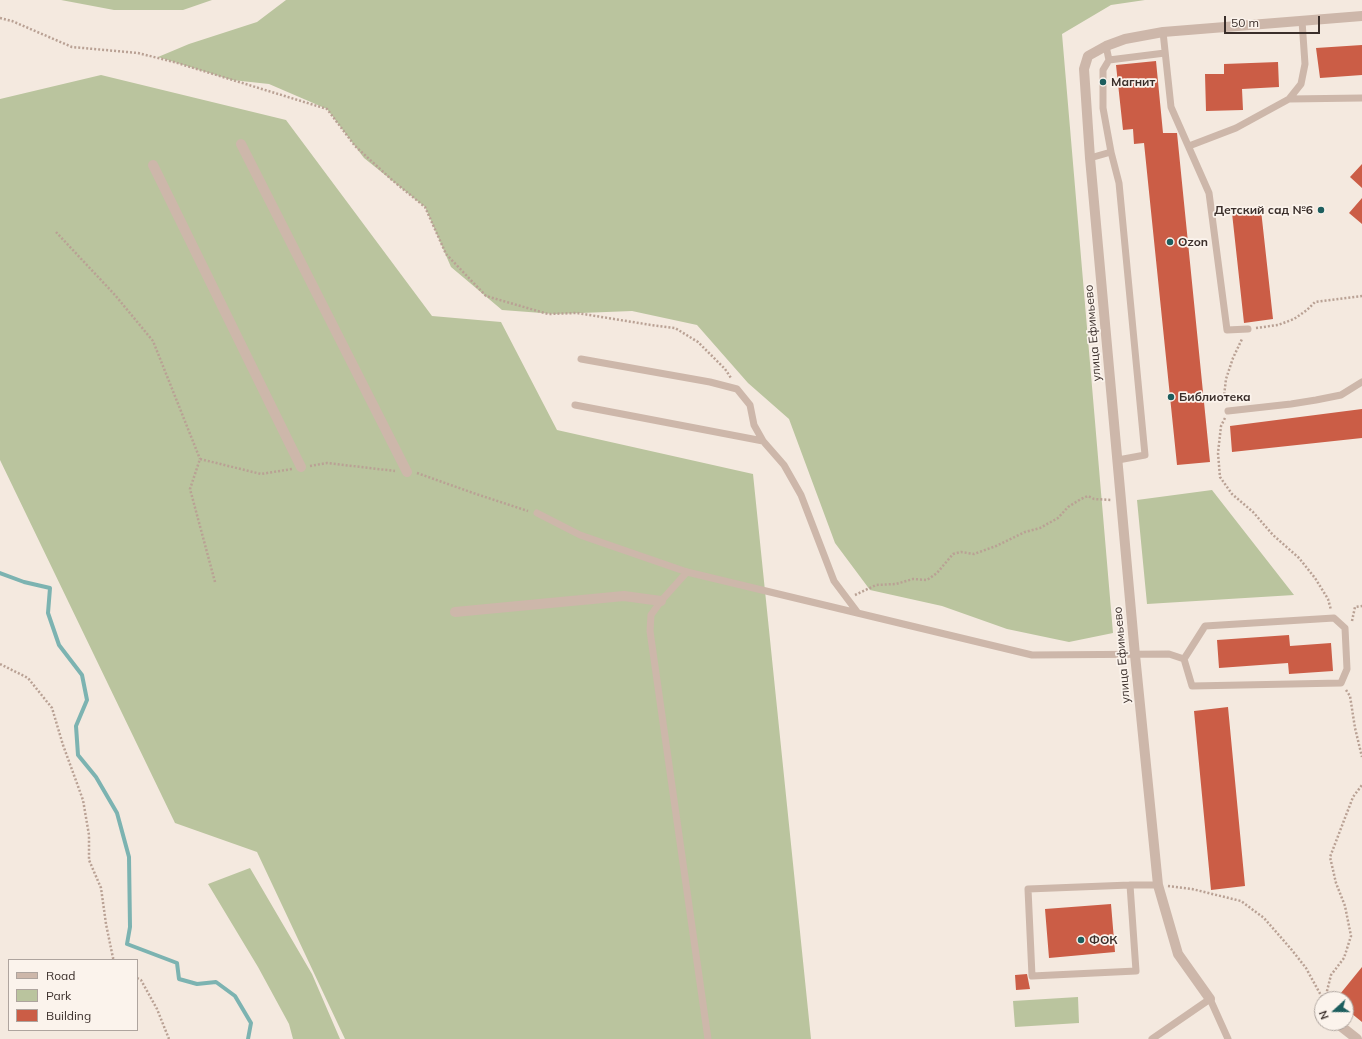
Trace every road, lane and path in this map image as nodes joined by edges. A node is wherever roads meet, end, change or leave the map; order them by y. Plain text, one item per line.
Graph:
1 (1362, 16) edge
2 (0, 18) edge
3 (1302, 21) junction
4 (1163, 32) junction
5 (1106, 46) junction
6 (1166, 53) junction
7 (1109, 60) junction
8 (1362, 98) edge
9 (1289, 99) junction
10 (240, 144) dead end
11 (1189, 146) junction
12 (1111, 152) junction
13 (1090, 158) junction
14 (153, 165) dead end
15 (56, 232) dead end
16 (1362, 296) edge
17 (1248, 329) junction
18 (581, 359) dead end
19 (1362, 382) edge
20 (737, 389) junction
21 (575, 405) dead end
22 (1228, 411) junction
23 (764, 441) junction
24 (200, 459) junction
25 (1118, 460) junction
26 (301, 467) junction
27 (407, 472) junction
28 (1121, 500) junction
29 (537, 514) joint
30 (687, 572) junction
31 (215, 582) dead end
32 (848, 600) junction
33 (661, 601) junction
34 (455, 612) dead end
35 (858, 613) junction
36 (1334, 618) junction
37 (1135, 655) junction
38 (1184, 659) junction
39 (0, 664) edge
40 (1341, 683) junction
41 (1362, 756) edge
42 (1362, 785) edge
43 (1130, 885) junction
44 (1158, 885) junction
45 (114, 959) edge
46 (138, 978) edge
47 (1319, 991) edge
48 (1326, 991) edge
49 (1210, 999) junction
50 (1347, 1031) edge
51 (169, 1039) edge
52 (708, 1039) edge
53 (1152, 1039) edge
54 (1228, 1039) edge
55 (1357, 1039) edge

1 - 3 street, улица Ефимьево
2 - 20 path
3 - 4 street, улица Ефимьево
3 - 9 lane
4 - 5 street, улица Ефимьево
4 - 6 lane
5 - 7 lane
5 - 13 street, улица Ефимьево
6 - 7 lane
6 - 11 lane
7 - 12 lane
8 - 9 lane
9 - 11 lane
10 - 27 street
11 - 17 lane
12 - 13 lane
12 - 25 lane
13 - 25 street, улица Ефимьево
14 - 26 street
15 - 24 path
16 - 17 path
17 - 22 path
18 - 20 lane
19 - 22 lane
20 - 23 lane
21 - 23 lane
22 - 36 path
23 - 32 lane
24 - 26 path
24 - 31 path
25 - 28 street, улица Ефимьево
26 - 27 path
27 - 29 path
28 - 32 path
28 - 37 street, улица Ефимьево
29 - 30 lane
30 - 33 lane
30 - 35 lane
32 - 35 lane
33 - 34 street
33 - 52 lane
35 - 37 lane
36 - 38 lane
36 - 40 lane
37 - 38 lane
37 - 44 street, улица Ефимьево
38 - 40 lane
39 - 45 path
40 - 41 path
42 - 48 path
43 - 43 lane
43 - 44 lane
44 - 47 path
44 - 49 street, улица Ефимьево
46 - 51 path
49 - 53 lane
49 - 54 lane
50 - 55 street

